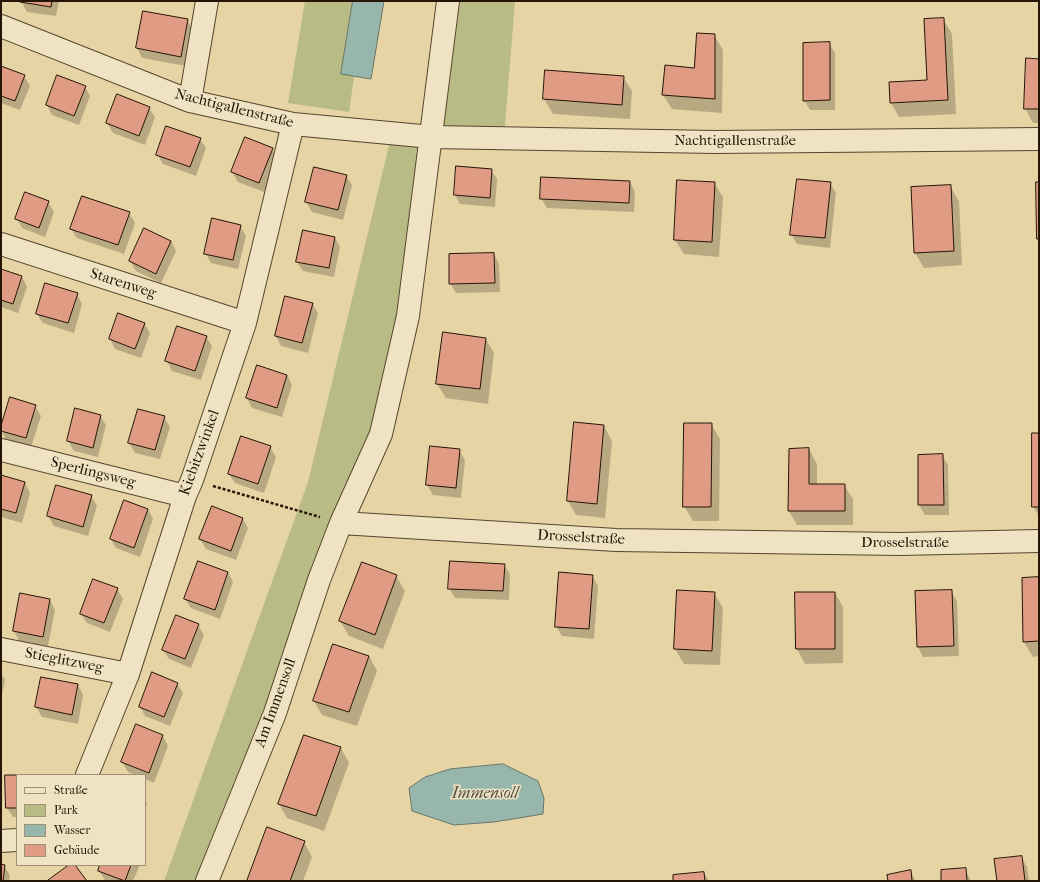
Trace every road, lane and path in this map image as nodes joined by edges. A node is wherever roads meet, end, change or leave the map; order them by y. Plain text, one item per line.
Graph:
1 (207, 1) edge
2 (448, 1) edge
3 (1, 26) edge
4 (190, 101) junction
5 (293, 124) junction
6 (432, 137) junction
7 (1039, 139) edge
8 (1, 244) edge
9 (245, 323) junction
10 (1, 450) edge
11 (188, 488) junction
12 (341, 523) junction
13 (1039, 541) edge
14 (1, 649) edge
15 (128, 674) junction
16 (87, 774) edge
17 (16, 840) edge
18 (1, 841) edge
19 (207, 881) edge

1 - 4 street
2 - 6 street
3 - 4 street, Nachtigallenstraße
4 - 5 street, Nachtigallenstraße
5 - 6 street, Nachtigallenstraße
5 - 9 street, Kiebitzwinkel
6 - 7 street, Nachtigallenstraße
6 - 12 street
8 - 9 street, Starenweg
9 - 11 street, Kiebitzwinkel
10 - 11 street, Sperlingsweg
11 - 12 path
11 - 15 street, Kiebitzwinkel
12 - 13 street, Drosselstraße
12 - 19 street, Am Immensoll
14 - 15 street, Stieglitzweg
15 - 16 street, Kiebitzwinkel
17 - 18 street

